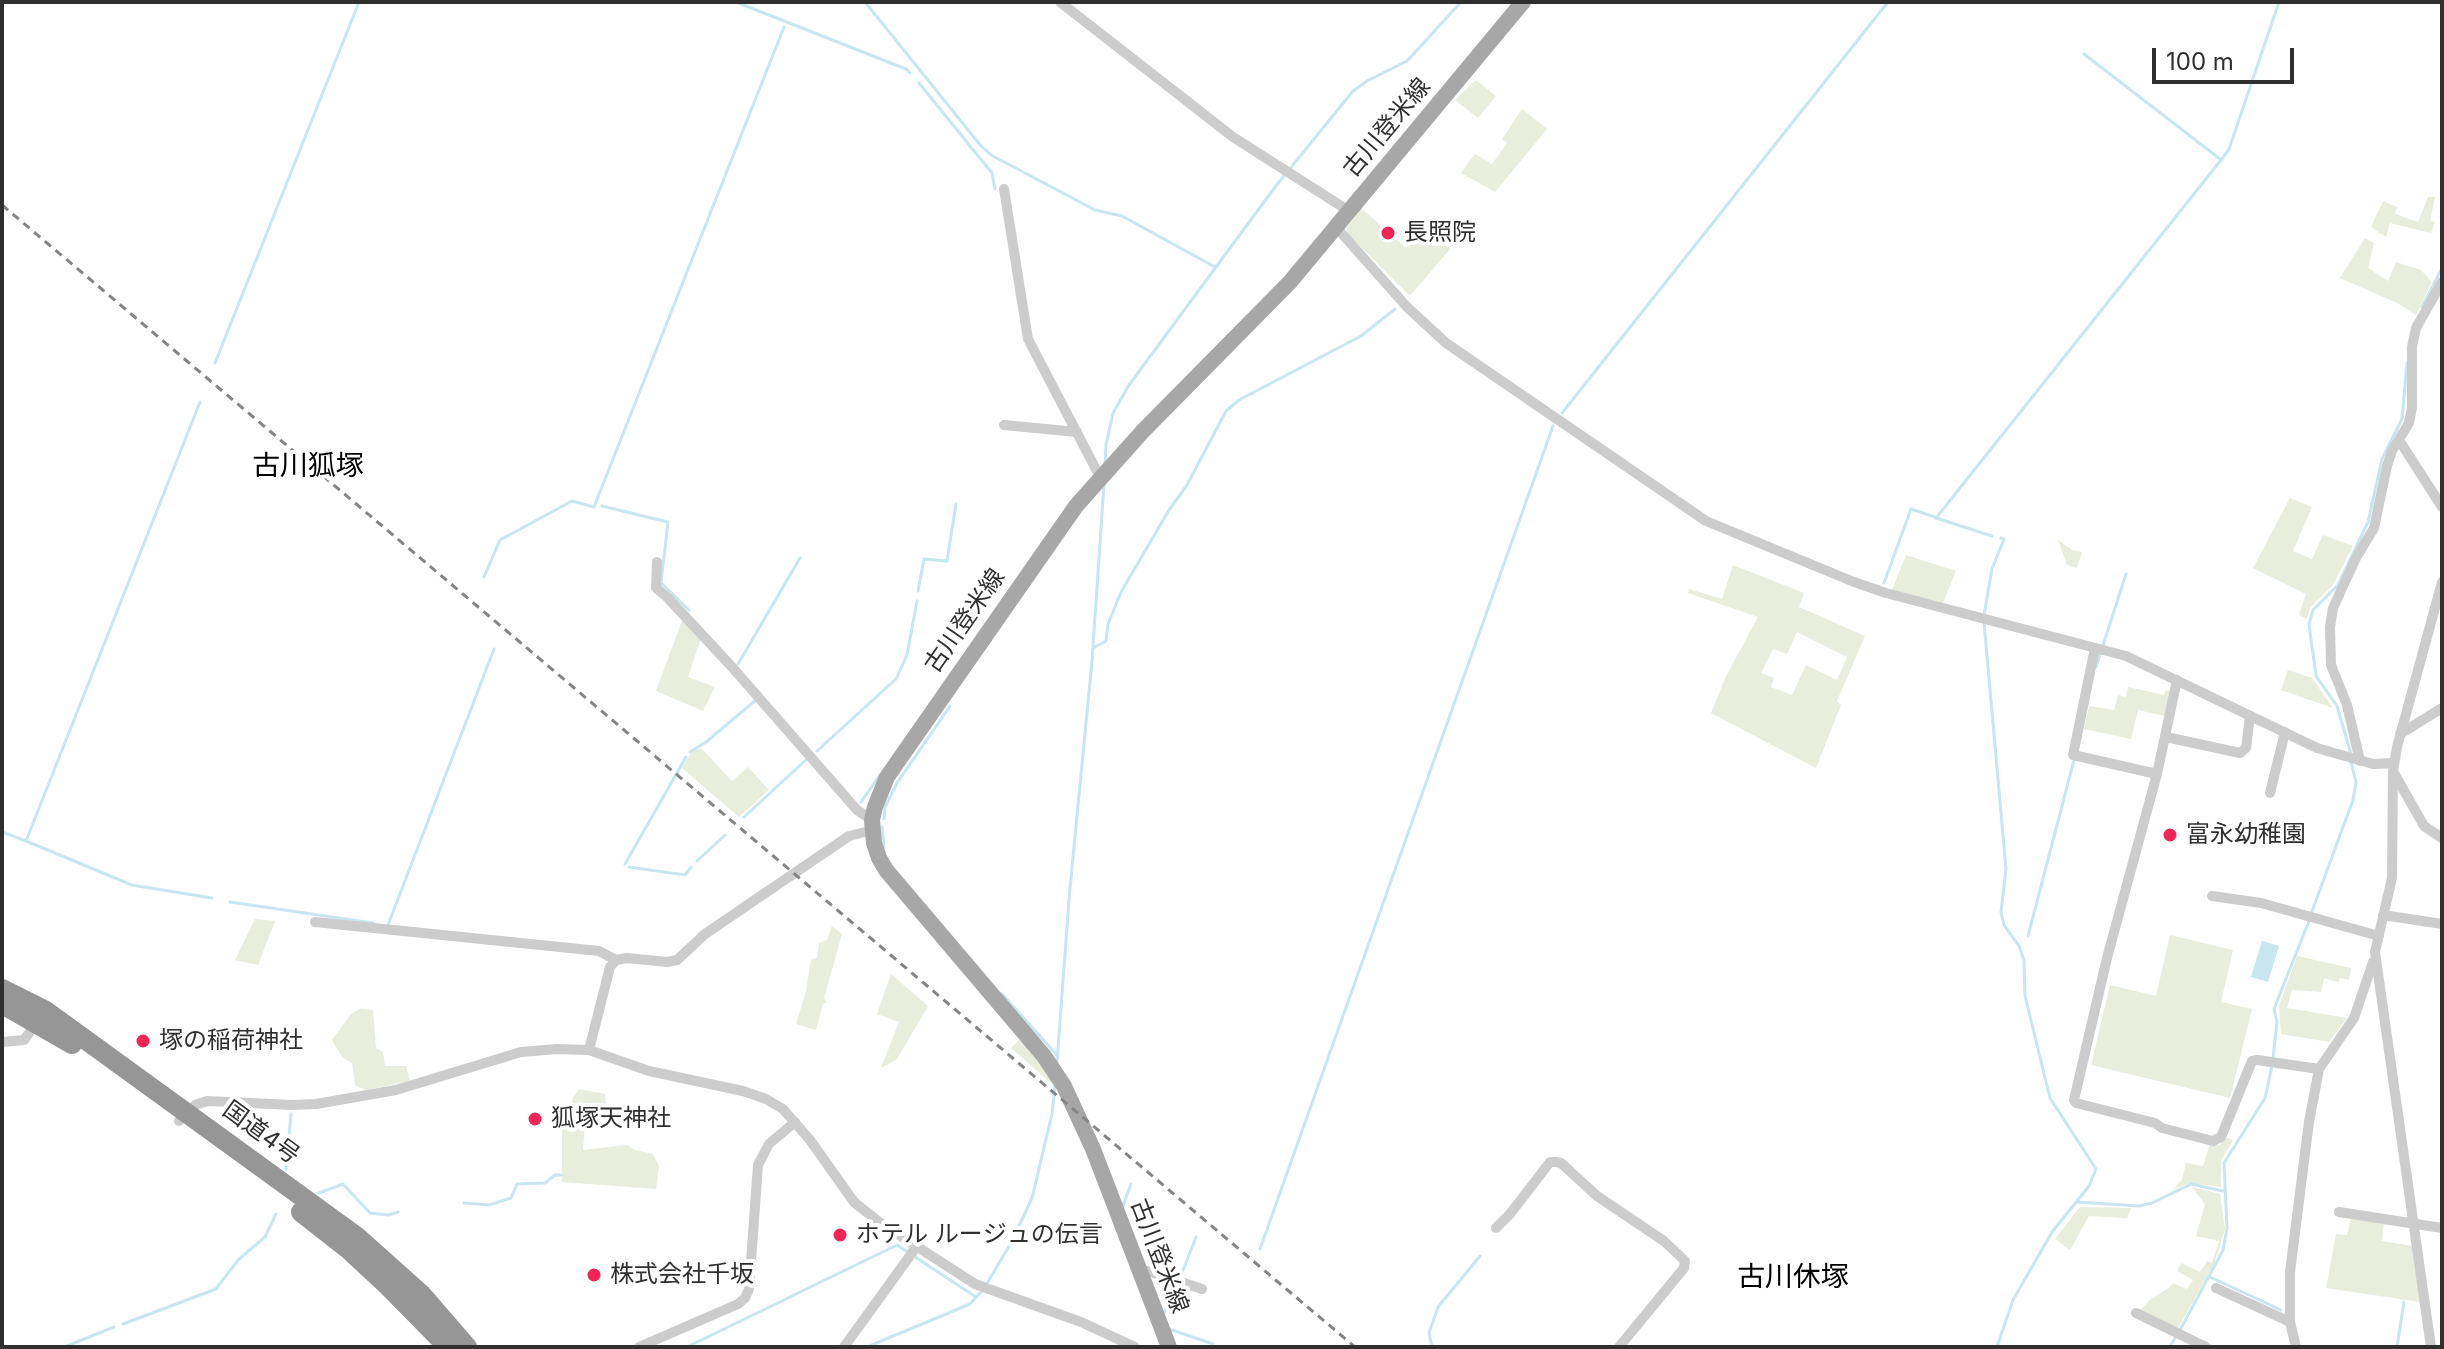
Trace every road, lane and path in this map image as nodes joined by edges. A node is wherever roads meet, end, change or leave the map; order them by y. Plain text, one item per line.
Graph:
1 (1060, 2) edge
2 (1523, 2) edge
3 (1004, 189) dead end
4 (1349, 211) junction
5 (1336, 227) junction
6 (2442, 282) edge
7 (1004, 425) dead end
8 (1077, 432) junction
9 (2399, 440) junction
10 (1104, 474) junction
11 (2442, 507) edge
12 (657, 562) dead end
13 (2442, 582) edge
14 (2099, 649) junction
15 (2177, 680) junction
16 (2442, 708) edge
17 (2250, 716) junction
18 (2285, 732) junction
19 (2400, 734) junction
20 (2166, 737) junction
21 (2358, 760) junction
22 (2394, 767) junction
23 (2157, 774) junction
24 (2270, 793) dead end
25 (873, 825) junction
26 (2442, 838) edge
27 (2212, 896) dead end
28 (2383, 915) junction
29 (315, 922) dead end
30 (2442, 924) edge
31 (2379, 936) junction
32 (2375, 952) junction
33 (616, 960) junction
34 (2, 989) edge
35 (2, 1004) edge
36 (41, 1017) junction
37 (2, 1042) edge
38 (589, 1050) junction
39 (2319, 1069) junction
40 (183, 1116) junction
41 (795, 1122) junction
42 (2339, 1212) dead end
43 (2414, 1224) junction
44 (2442, 1225) edge
45 (1496, 1228) dead end
46 (916, 1247) junction
47 (1140, 1274) junction
48 (2216, 1288) dead end
49 (1202, 1289) dead end
50 (2136, 1313) dead end
51 (2290, 1322) junction
52 (448, 1347) edge
53 (467, 1347) edge
54 (639, 1347) edge
55 (844, 1347) edge
56 (1135, 1347) edge
57 (1169, 1347) edge
58 (1619, 1347) edge
59 (2206, 1347) edge
60 (2296, 1347) edge
61 (2431, 1347) edge

1 - 4 street
2 - 4 main road, 古川登米線
3 - 8 street
4 - 5 main road, 古川登米線
5 - 10 main road, 古川登米線
5 - 14 street
6 - 9 street
7 - 8 street
8 - 10 street
9 - 11 street
9 - 21 street
10 - 25 main road, 古川登米線
12 - 25 street
13 - 19 street
14 - 15 street
14 - 23 street
15 - 17 street
15 - 20 street
16 - 19 street
17 - 18 street
17 - 20 street
18 - 21 street
18 - 24 street
19 - 22 street
20 - 23 street
21 - 22 street
22 - 26 street
22 - 28 street
23 - 39 street
25 - 33 street
25 - 47 main road, 古川登米線
27 - 31 street
28 - 30 street
28 - 31 street
29 - 33 street
31 - 32 street
32 - 39 street
32 - 43 street
33 - 38 street
34 - 36 highway, 国道4号
35 - 36 highway, 国道4号
36 - 37 street
36 - 40 highway, 国道4号
38 - 40 street
38 - 41 street
39 - 51 street
40 - 52 highway, 国道4号
40 - 53 highway, 国道4号
41 - 46 street
41 - 54 street
42 - 43 street
43 - 44 street
43 - 61 street
45 - 58 street
46 - 55 street
46 - 56 street
47 - 49 street
47 - 57 main road, 古川登米線
48 - 51 street
50 - 59 street
51 - 60 street

